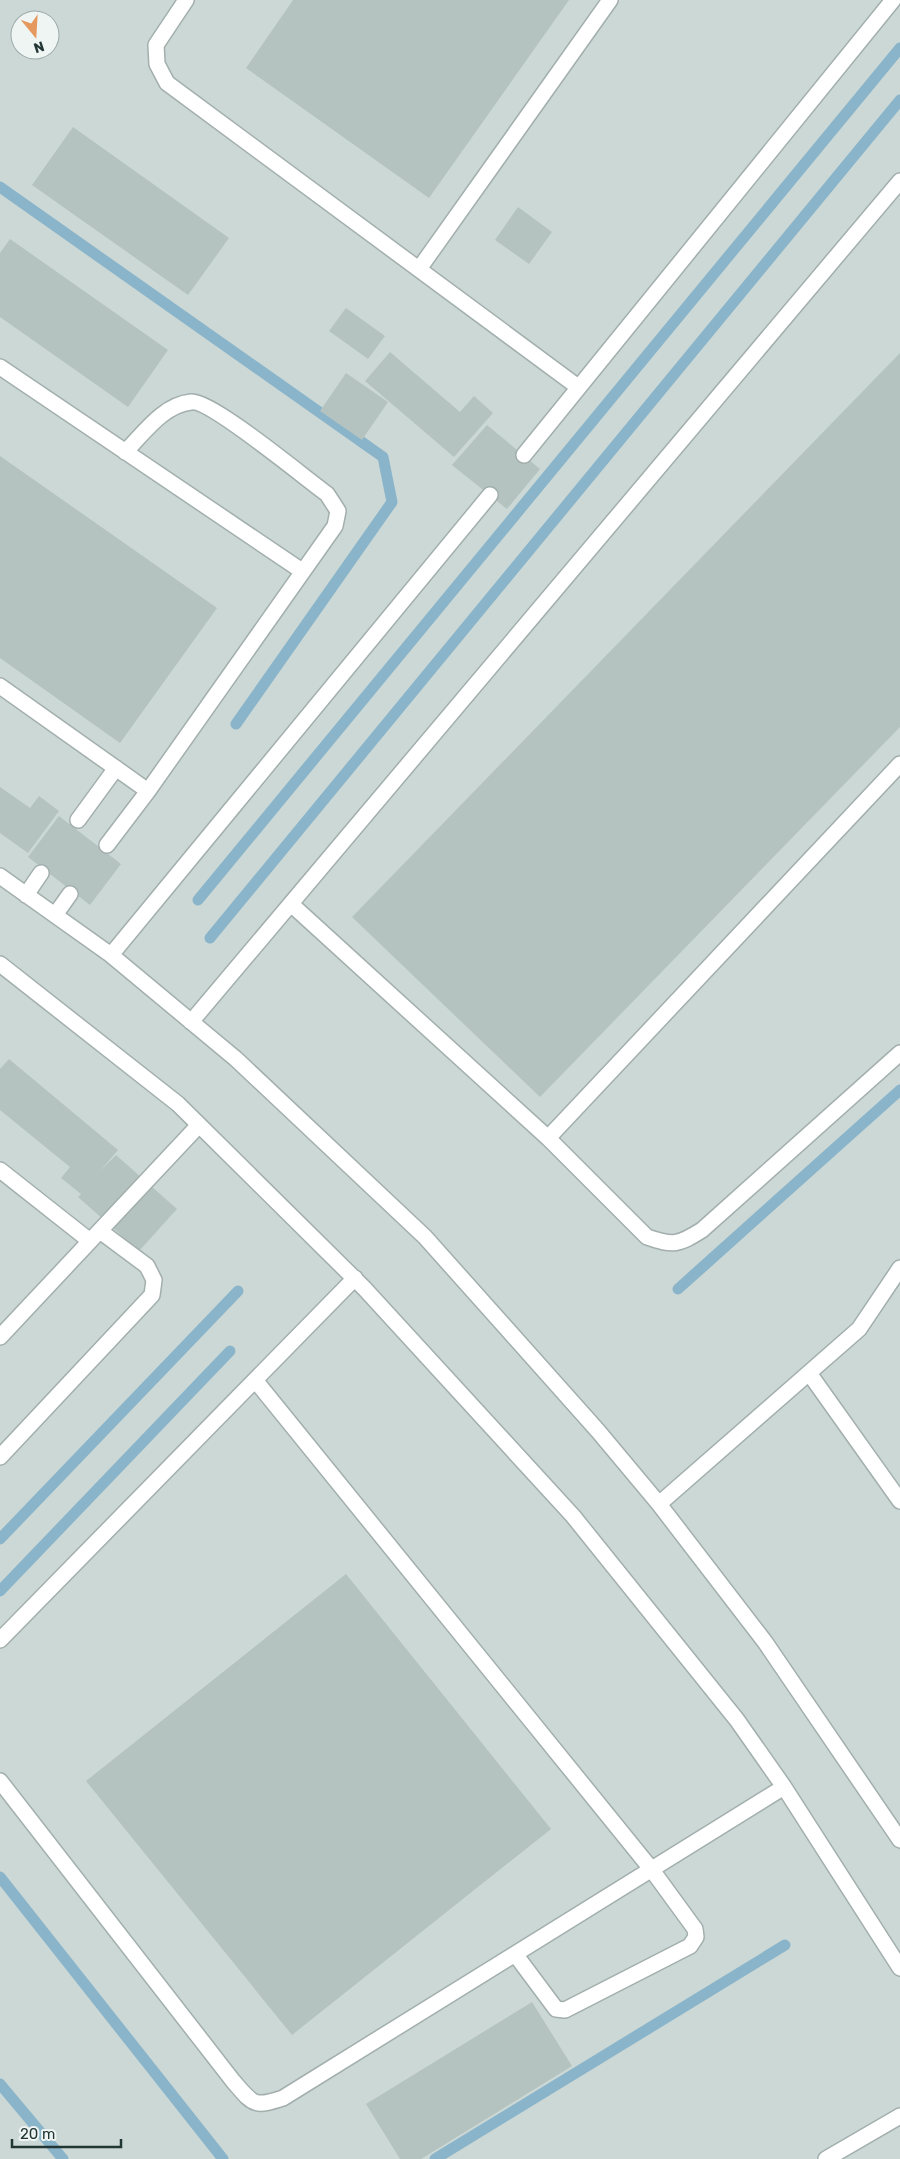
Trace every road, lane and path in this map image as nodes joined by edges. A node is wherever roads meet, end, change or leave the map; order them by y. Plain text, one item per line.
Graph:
1 (186, 0) edge
2 (610, 0) edge
3 (893, 0) edge
4 (900, 181) edge
5 (419, 269) junction
6 (0, 367) edge
7 (578, 387) junction
8 (125, 452) junction
9 (524, 455) dead end
10 (490, 495) dead end
11 (302, 571) junction
12 (0, 686) edge
13 (900, 764) edge
14 (116, 768) junction
15 (148, 791) junction
16 (78, 820) dead end
17 (107, 845) dead end
18 (41, 873) dead end
19 (0, 876) edge
20 (70, 894) dead end
21 (26, 895) junction
22 (291, 904) junction
23 (55, 915) junction
24 (111, 955) junction
25 (0, 964) edge
26 (191, 1022) junction
27 (900, 1053) edge
28 (199, 1125) junction
29 (548, 1138) junction
30 (0, 1170) edge
31 (95, 1236) junction
32 (900, 1268) edge
33 (355, 1278) junction
34 (0, 1337) edge
35 (809, 1373) junction
36 (255, 1380) junction
37 (0, 1457) edge
38 (900, 1501) edge
39 (659, 1504) junction
40 (0, 1640) edge
41 (0, 1781) edge
42 (784, 1787) junction
43 (900, 1840) edge
44 (652, 1870) junction
45 (515, 1954) junction
46 (900, 1968) edge
47 (900, 2116) edge
48 (826, 2159) edge

1 - 5 lane
2 - 5 lane
3 - 7 lane
4 - 22 lane
5 - 7 lane
6 - 8 lane
7 - 9 lane
8 - 11 lane
8 - 11 lane
10 - 24 lane
11 - 15 lane
12 - 14 lane
13 - 29 lane
14 - 15 lane
14 - 16 lane
15 - 17 lane
18 - 21 lane
19 - 21 lane
20 - 23 lane
21 - 23 lane
22 - 26 lane
22 - 29 lane
23 - 24 lane
24 - 26 lane
25 - 28 lane
26 - 39 lane
27 - 29 lane
28 - 31 lane
28 - 33 lane
30 - 31 lane
31 - 34 lane
31 - 37 lane
32 - 35 lane
33 - 36 lane
33 - 42 lane
35 - 38 lane
35 - 39 lane
36 - 40 lane
36 - 44 lane
39 - 43 lane
41 - 45 lane
42 - 44 lane
42 - 46 lane
44 - 45 lane
44 - 45 lane
47 - 48 lane

